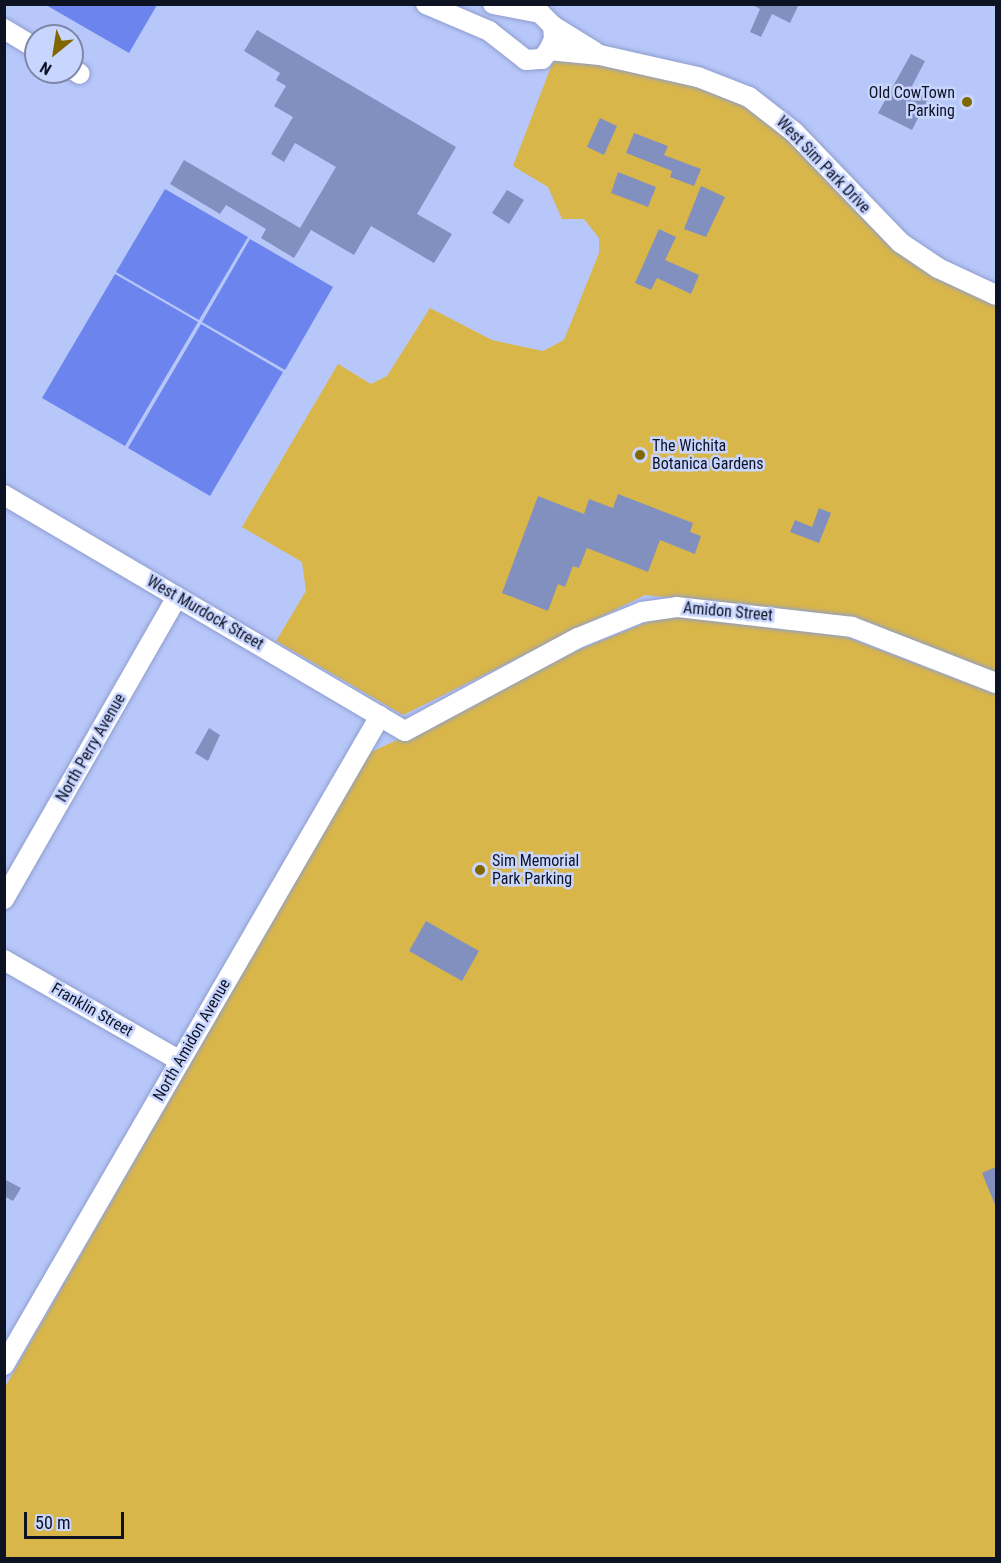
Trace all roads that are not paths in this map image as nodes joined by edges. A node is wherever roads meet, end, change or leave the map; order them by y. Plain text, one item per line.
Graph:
1 (426, 4) edge
2 (493, 4) edge
3 (553, 26) junction
4 (4, 29) edge
5 (24, 41) edge
6 (549, 50) junction
7 (600, 55) junction
8 (996, 295) edge
9 (4, 495) edge
10 (177, 597) junction
11 (996, 683) edge
12 (380, 716) junction
13 (405, 731) joint
14 (4, 899) edge
15 (4, 960) edge
16 (180, 1061) junction
17 (4, 1365) edge

1 - 6 street
2 - 3 street
3 - 6 street
3 - 7 street
4 - 5 street
6 - 7 street
7 - 8 street, West Sim Park Drive
9 - 10 street, West Murdock Street
10 - 12 street, West Murdock Street
10 - 14 street, North Perry Avenue
11 - 13 street, Amidon Street
12 - 13 street, West Murdock Street
12 - 16 street, North Amidon Avenue
15 - 16 street, Franklin Street
16 - 17 street, North Amidon Avenue

